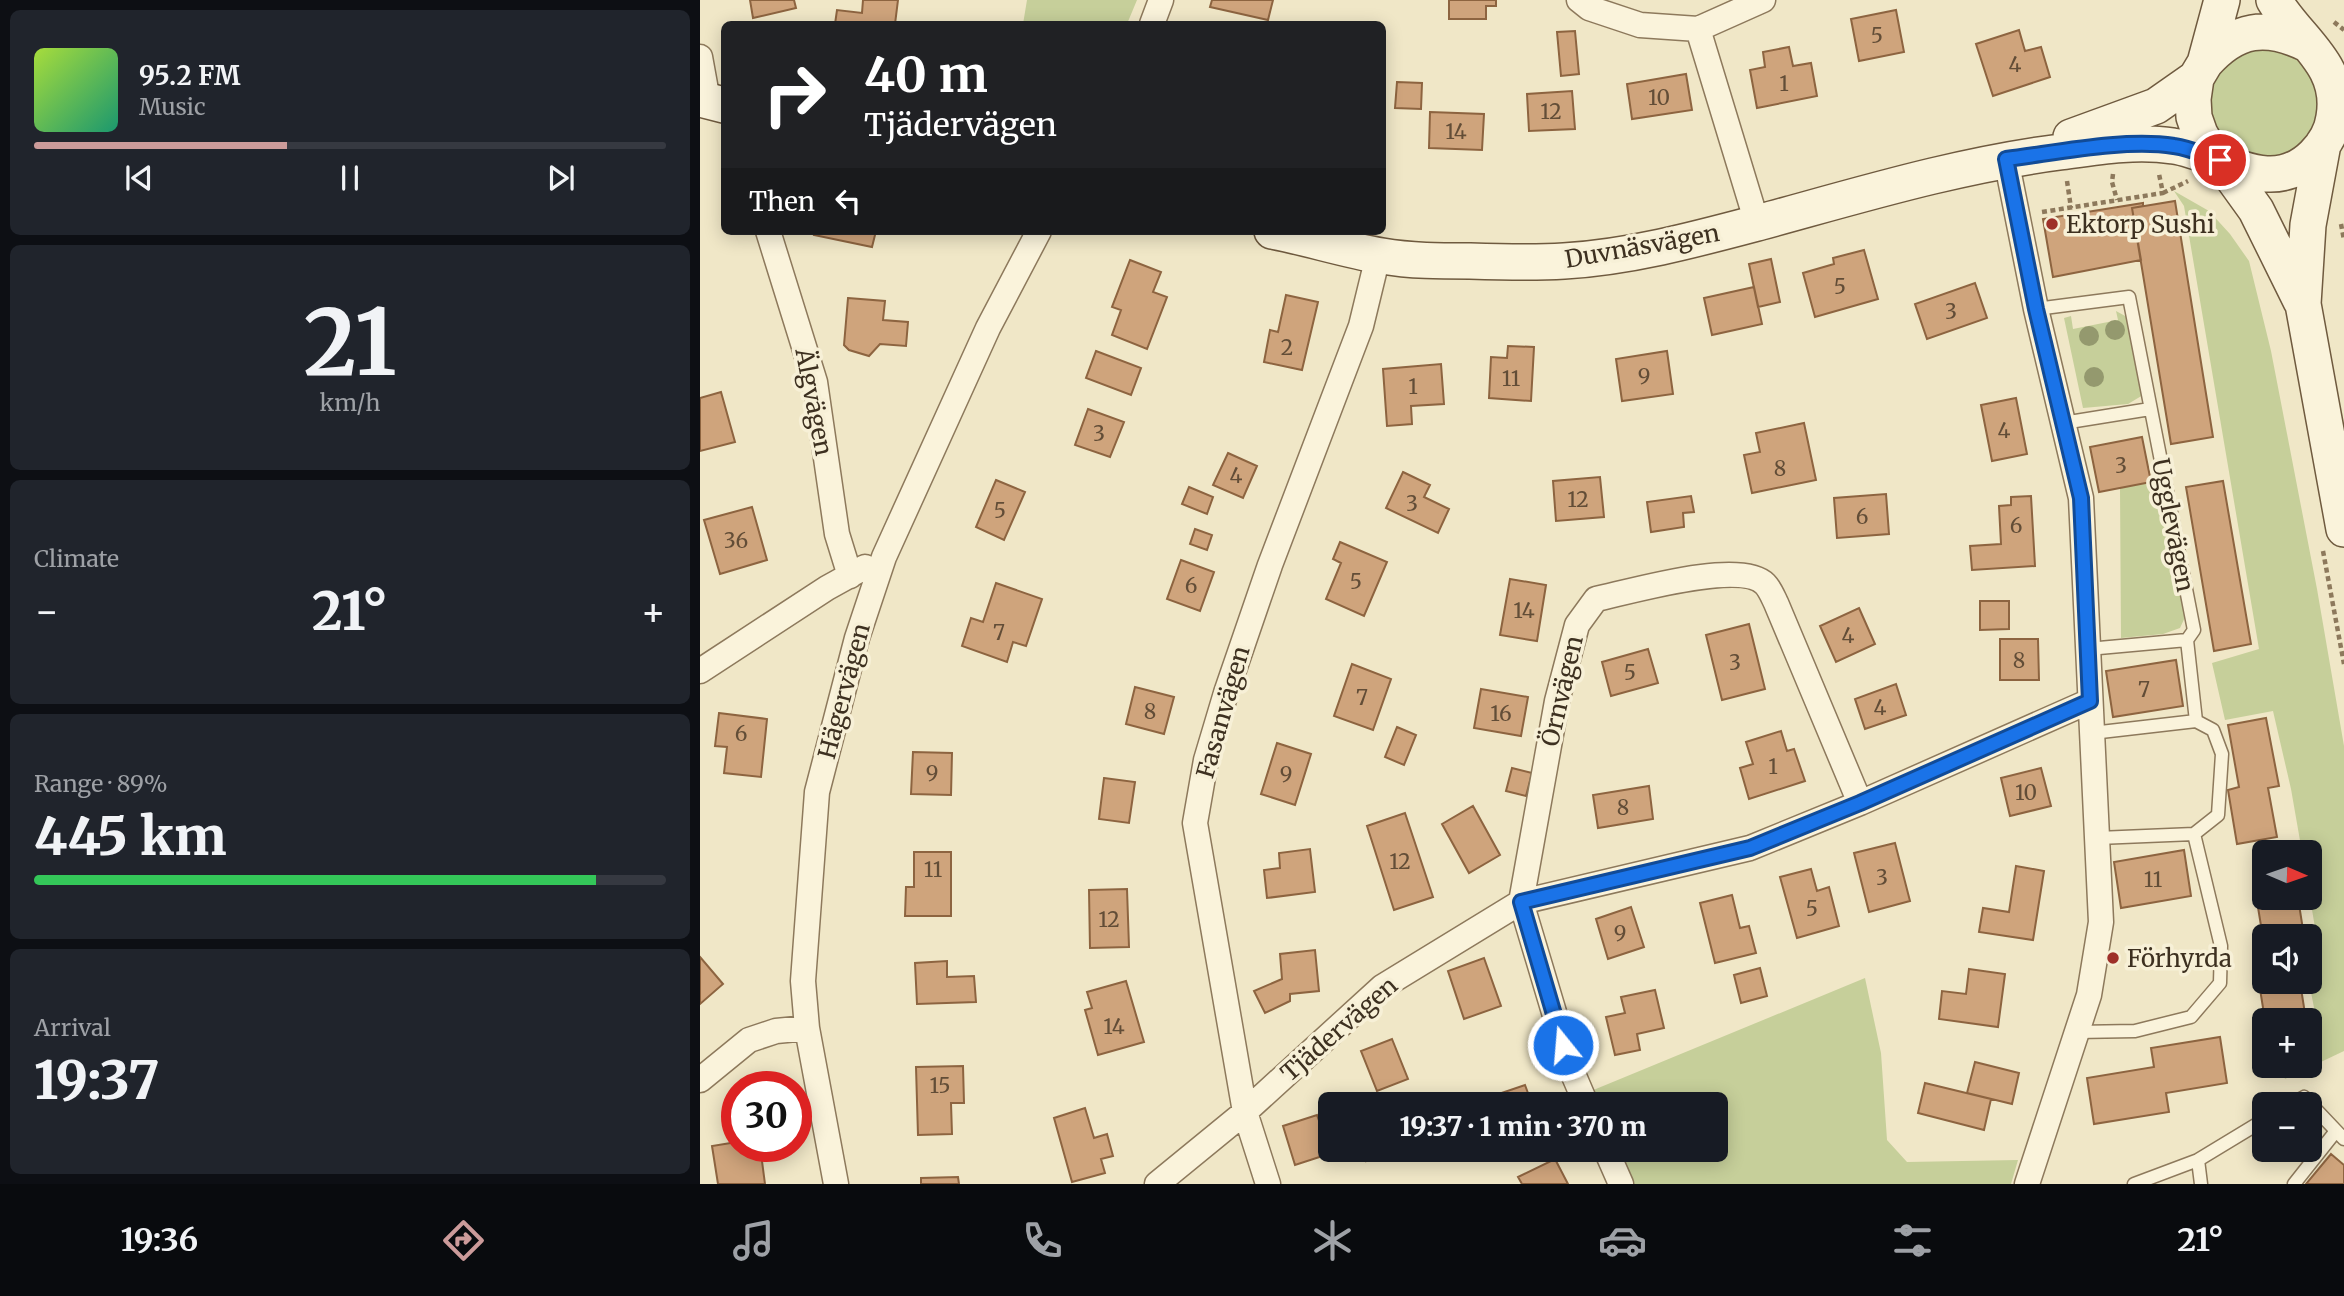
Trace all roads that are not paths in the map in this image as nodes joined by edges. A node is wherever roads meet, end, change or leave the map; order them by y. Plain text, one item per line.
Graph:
1 (1161, 0) edge
2 (1579, 0) edge
3 (1763, 0) edge
4 (2222, 0) edge
5 (2274, 0) edge
6 (1153, 21) edge
7 (1698, 29) junction
8 (2306, 44) junction
9 (700, 57) edge
10 (2344, 62) edge
11 (2201, 71) junction
12 (711, 102) edge
13 (2334, 139) edge
14 (2006, 159) junction
15 (2220, 160) junction
16 (1757, 223) junction
17 (769, 235) edge
18 (1037, 235) edge
19 (1289, 235) edge
20 (1378, 256) junction
21 (2303, 304) junction
22 (2036, 309) junction
23 (2150, 409) junction
24 (2063, 423) junction
25 (2344, 529) edge
26 (884, 557) junction
27 (850, 576) junction
28 (2187, 640) junction
29 (2088, 649) junction
30 (700, 671) edge
31 (2090, 701) junction
32 (2196, 721) junction
33 (2092, 733) junction
34 (1860, 803) junction
35 (2194, 834) junction
36 (2098, 838) junction
37 (1521, 902) junction
38 (807, 1028) junction
39 (2077, 1032) junction
40 (700, 1080) edge
41 (1581, 1092) edge
42 (1245, 1111) junction
43 (2322, 1116) edge
44 (2252, 1127) edge
45 (2340, 1135) edge
46 (2198, 1160) junction
47 (1611, 1162) edge
48 (836, 1184) edge
49 (1157, 1184) edge
50 (1268, 1184) edge
51 (1621, 1184) edge
52 (2027, 1184) edge
53 (2134, 1184) edge
54 (2201, 1184) edge
55 (2294, 1184) edge

1 - 6 street
2 - 7 street
3 - 7 street
4 - 11 street
5 - 8 street
7 - 16 street
8 - 10 street
8 - 11 street
8 - 13 street
9 - 12 street
11 - 14 street, Duvnäsvägen
11 - 15 street
13 - 15 street
13 - 21 street
14 - 15 street, Duvnäsvägen
14 - 16 street, Duvnäsvägen
14 - 22 street
15 - 21 street
16 - 20 street, Duvnäsvägen
17 - 27 street, Älgvägen
18 - 26 street, Hägervägen
19 - 20 street, Duvnäsvägen
20 - 42 street, Fasanvägen
21 - 25 street
22 - 23 lane, Ugglevägen
22 - 24 street
23 - 24 lane
23 - 28 lane, Ugglevägen
24 - 29 street
26 - 27 street
26 - 38 street, Hägervägen
27 - 30 street
28 - 29 lane
28 - 32 lane, Ugglevägen
29 - 31 street
31 - 33 street
31 - 34 street, Tjädervägen
32 - 33 lane
32 - 35 lane
33 - 36 street
34 - 37 street, Tjädervägen
34 - 37 street, Örnvägen
35 - 36 lane
35 - 39 lane
36 - 39 street
37 - 41 street, Örnvägen
37 - 42 street, Tjädervägen
38 - 40 street
38 - 48 street, Hägervägen
39 - 52 street
42 - 49 street, Tjädervägen
42 - 50 street, Fasanvägen
43 - 45 lane
44 - 46 lane
45 - 55 lane
46 - 53 lane
46 - 54 lane
47 - 51 street

